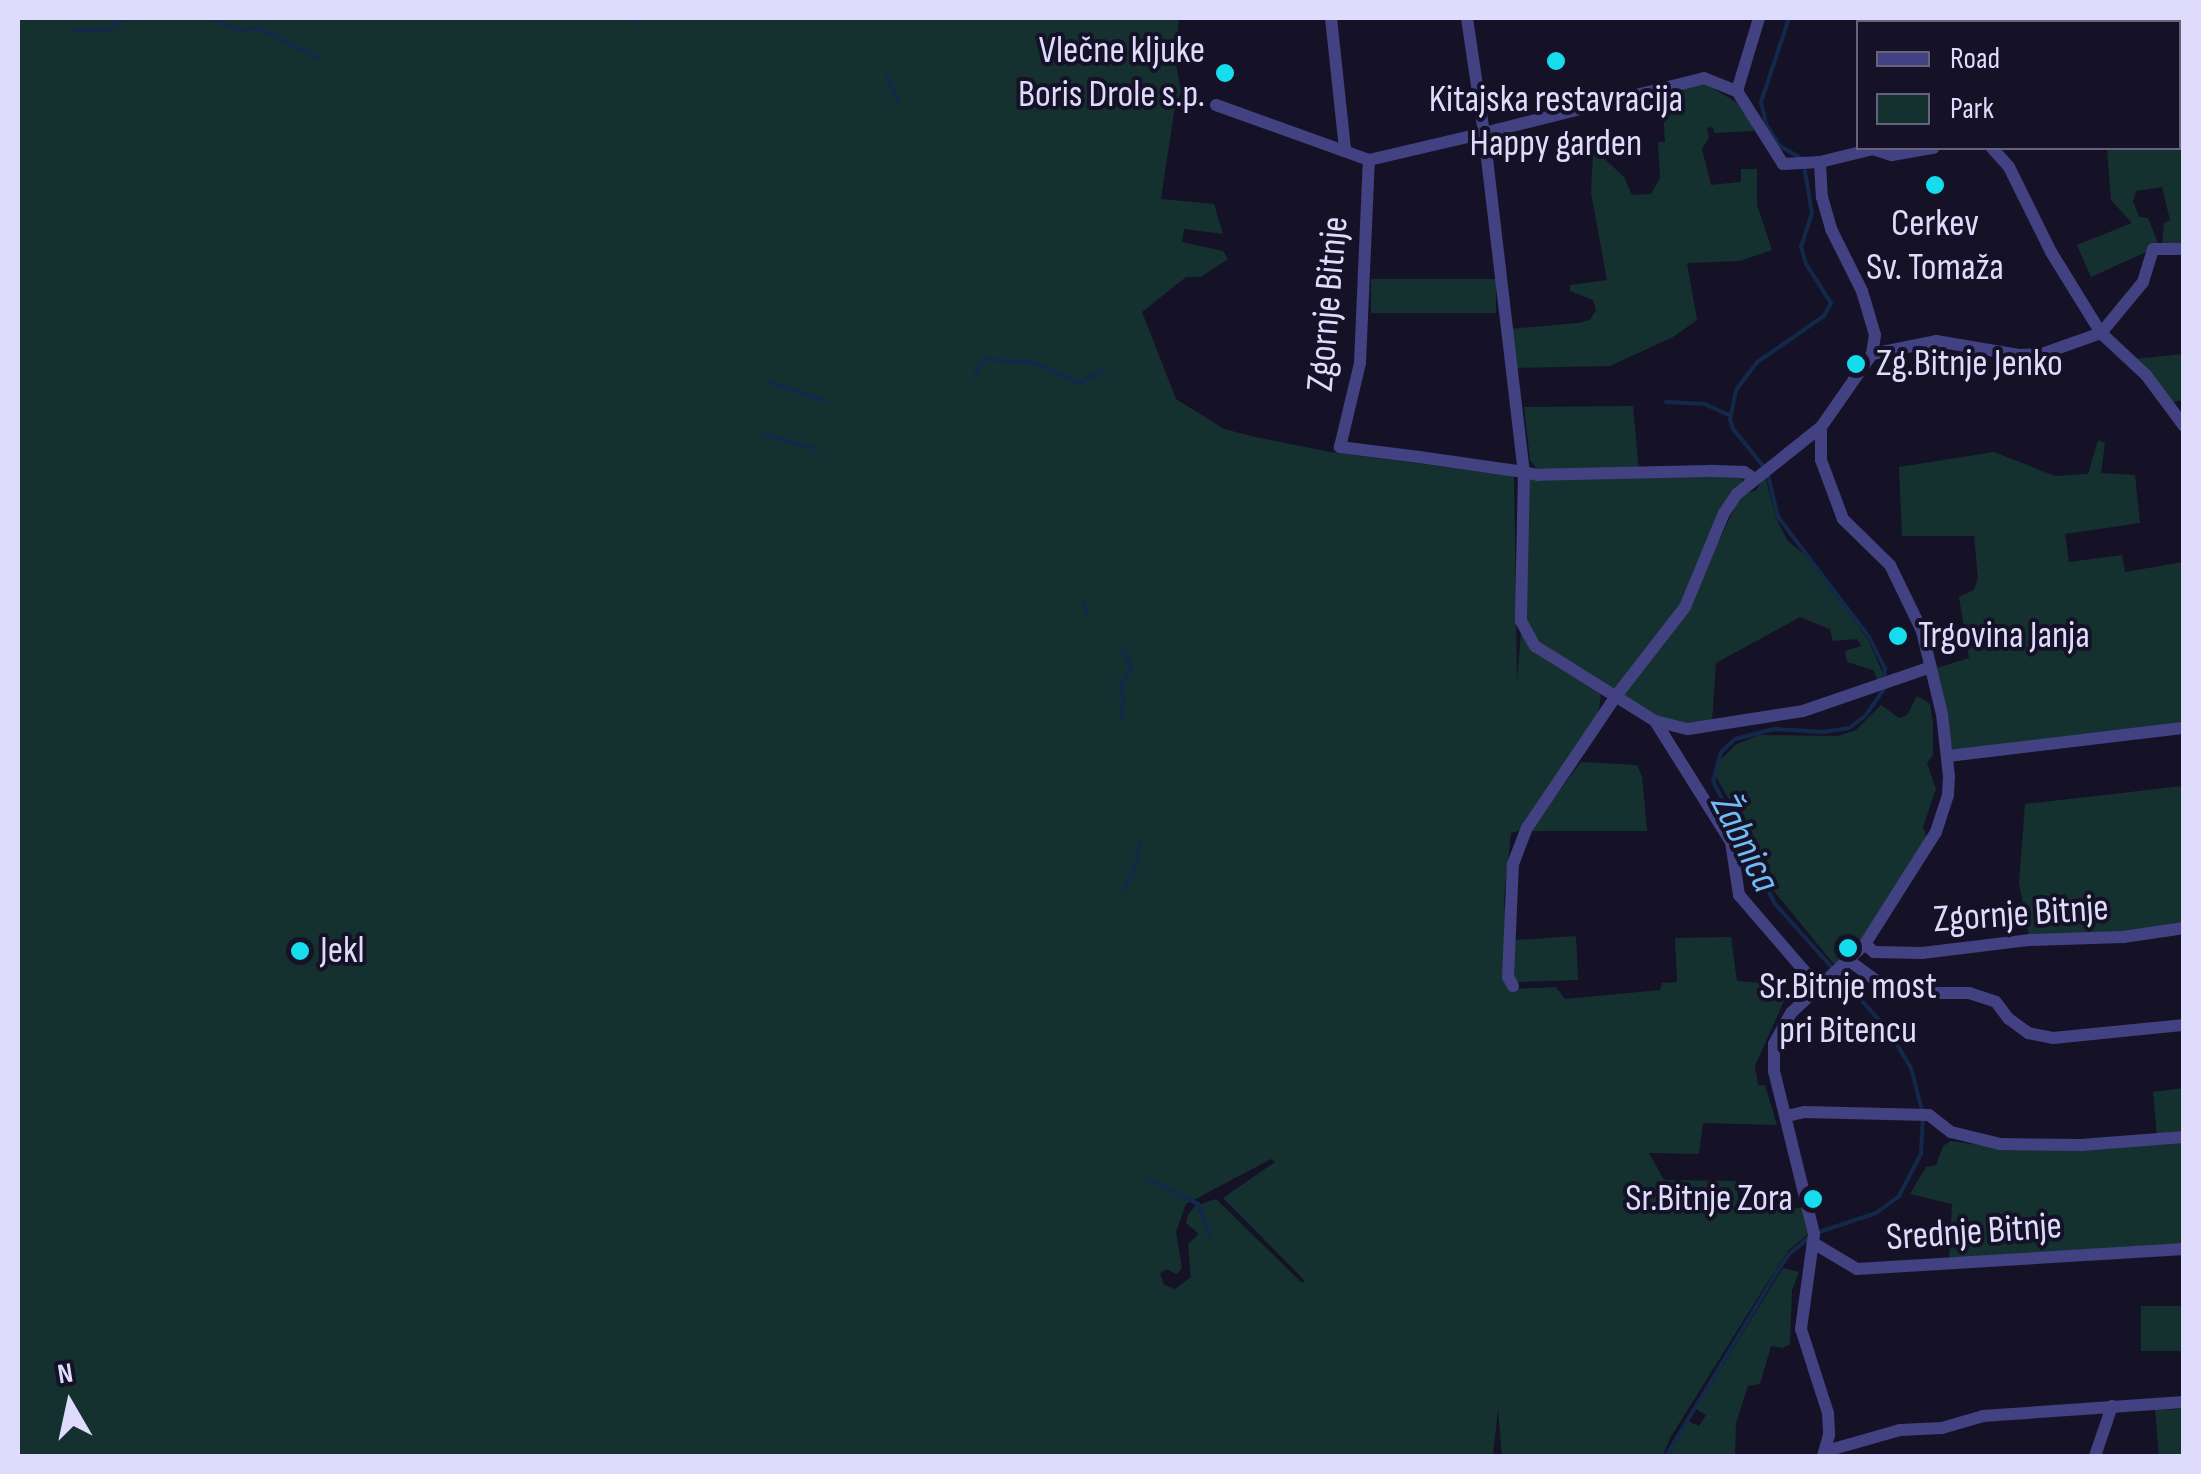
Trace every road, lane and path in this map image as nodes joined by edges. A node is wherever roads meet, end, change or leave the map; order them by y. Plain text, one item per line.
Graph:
1 (1331, 18) edge
2 (1466, 18) edge
3 (1759, 18) edge
4 (1737, 92) junction
5 (1216, 106) dead end
6 (1484, 133) junction
7 (1345, 148) junction
8 (1869, 150) edge
9 (1877, 150) edge
10 (1919, 150) edge
11 (1994, 150) edge
12 (1369, 160) junction
13 (1816, 162) junction
14 (2184, 249) edge
15 (2101, 333) junction
16 (1872, 354) junction
17 (2184, 426) edge
18 (1821, 427) junction
19 (1524, 472) junction
20 (1756, 475) junction
21 (1931, 668) junction
22 (1616, 696) junction
23 (1655, 721) junction
24 (2184, 728) edge
25 (1948, 756) junction
26 (2184, 928) edge
27 (1865, 944) junction
28 (1848, 964) junction
29 (1824, 984) junction
30 (1513, 986) dead end
31 (2184, 1025) edge
32 (1787, 1116) junction
33 (2184, 1137) edge
34 (1816, 1244) junction
35 (2184, 1249) edge
36 (2184, 1402) edge
37 (2112, 1406) junction
38 (1825, 1454) edge
39 (2095, 1456) edge

1 - 7 street
2 - 6 street
3 - 4 street
4 - 6 street
4 - 13 street
5 - 7 street
6 - 12 street
6 - 19 street
7 - 12 street
8 - 13 street
9 - 10 street
11 - 15 street
12 - 19 street, Zgornje Bitnje
13 - 16 street
14 - 15 street
15 - 16 street
15 - 17 street
16 - 18 street
18 - 20 street
18 - 21 street, Zgornje Bitnje
19 - 20 street, Zgornje Bitnje
19 - 22 street
20 - 22 street
21 - 23 street
21 - 25 street, Zgornje Bitnje
22 - 23 street
22 - 30 street
23 - 29 street
24 - 25 street
25 - 27 street, Zgornje Bitnje
26 - 27 street, Zgornje Bitnje
27 - 28 street, Zgornje Bitnje
28 - 29 street, Zgornje Bitnje
28 - 31 street
29 - 32 street
32 - 33 street
32 - 34 street
34 - 35 street, Srednje Bitnje
34 - 38 street
36 - 37 street
37 - 38 street
37 - 39 street

